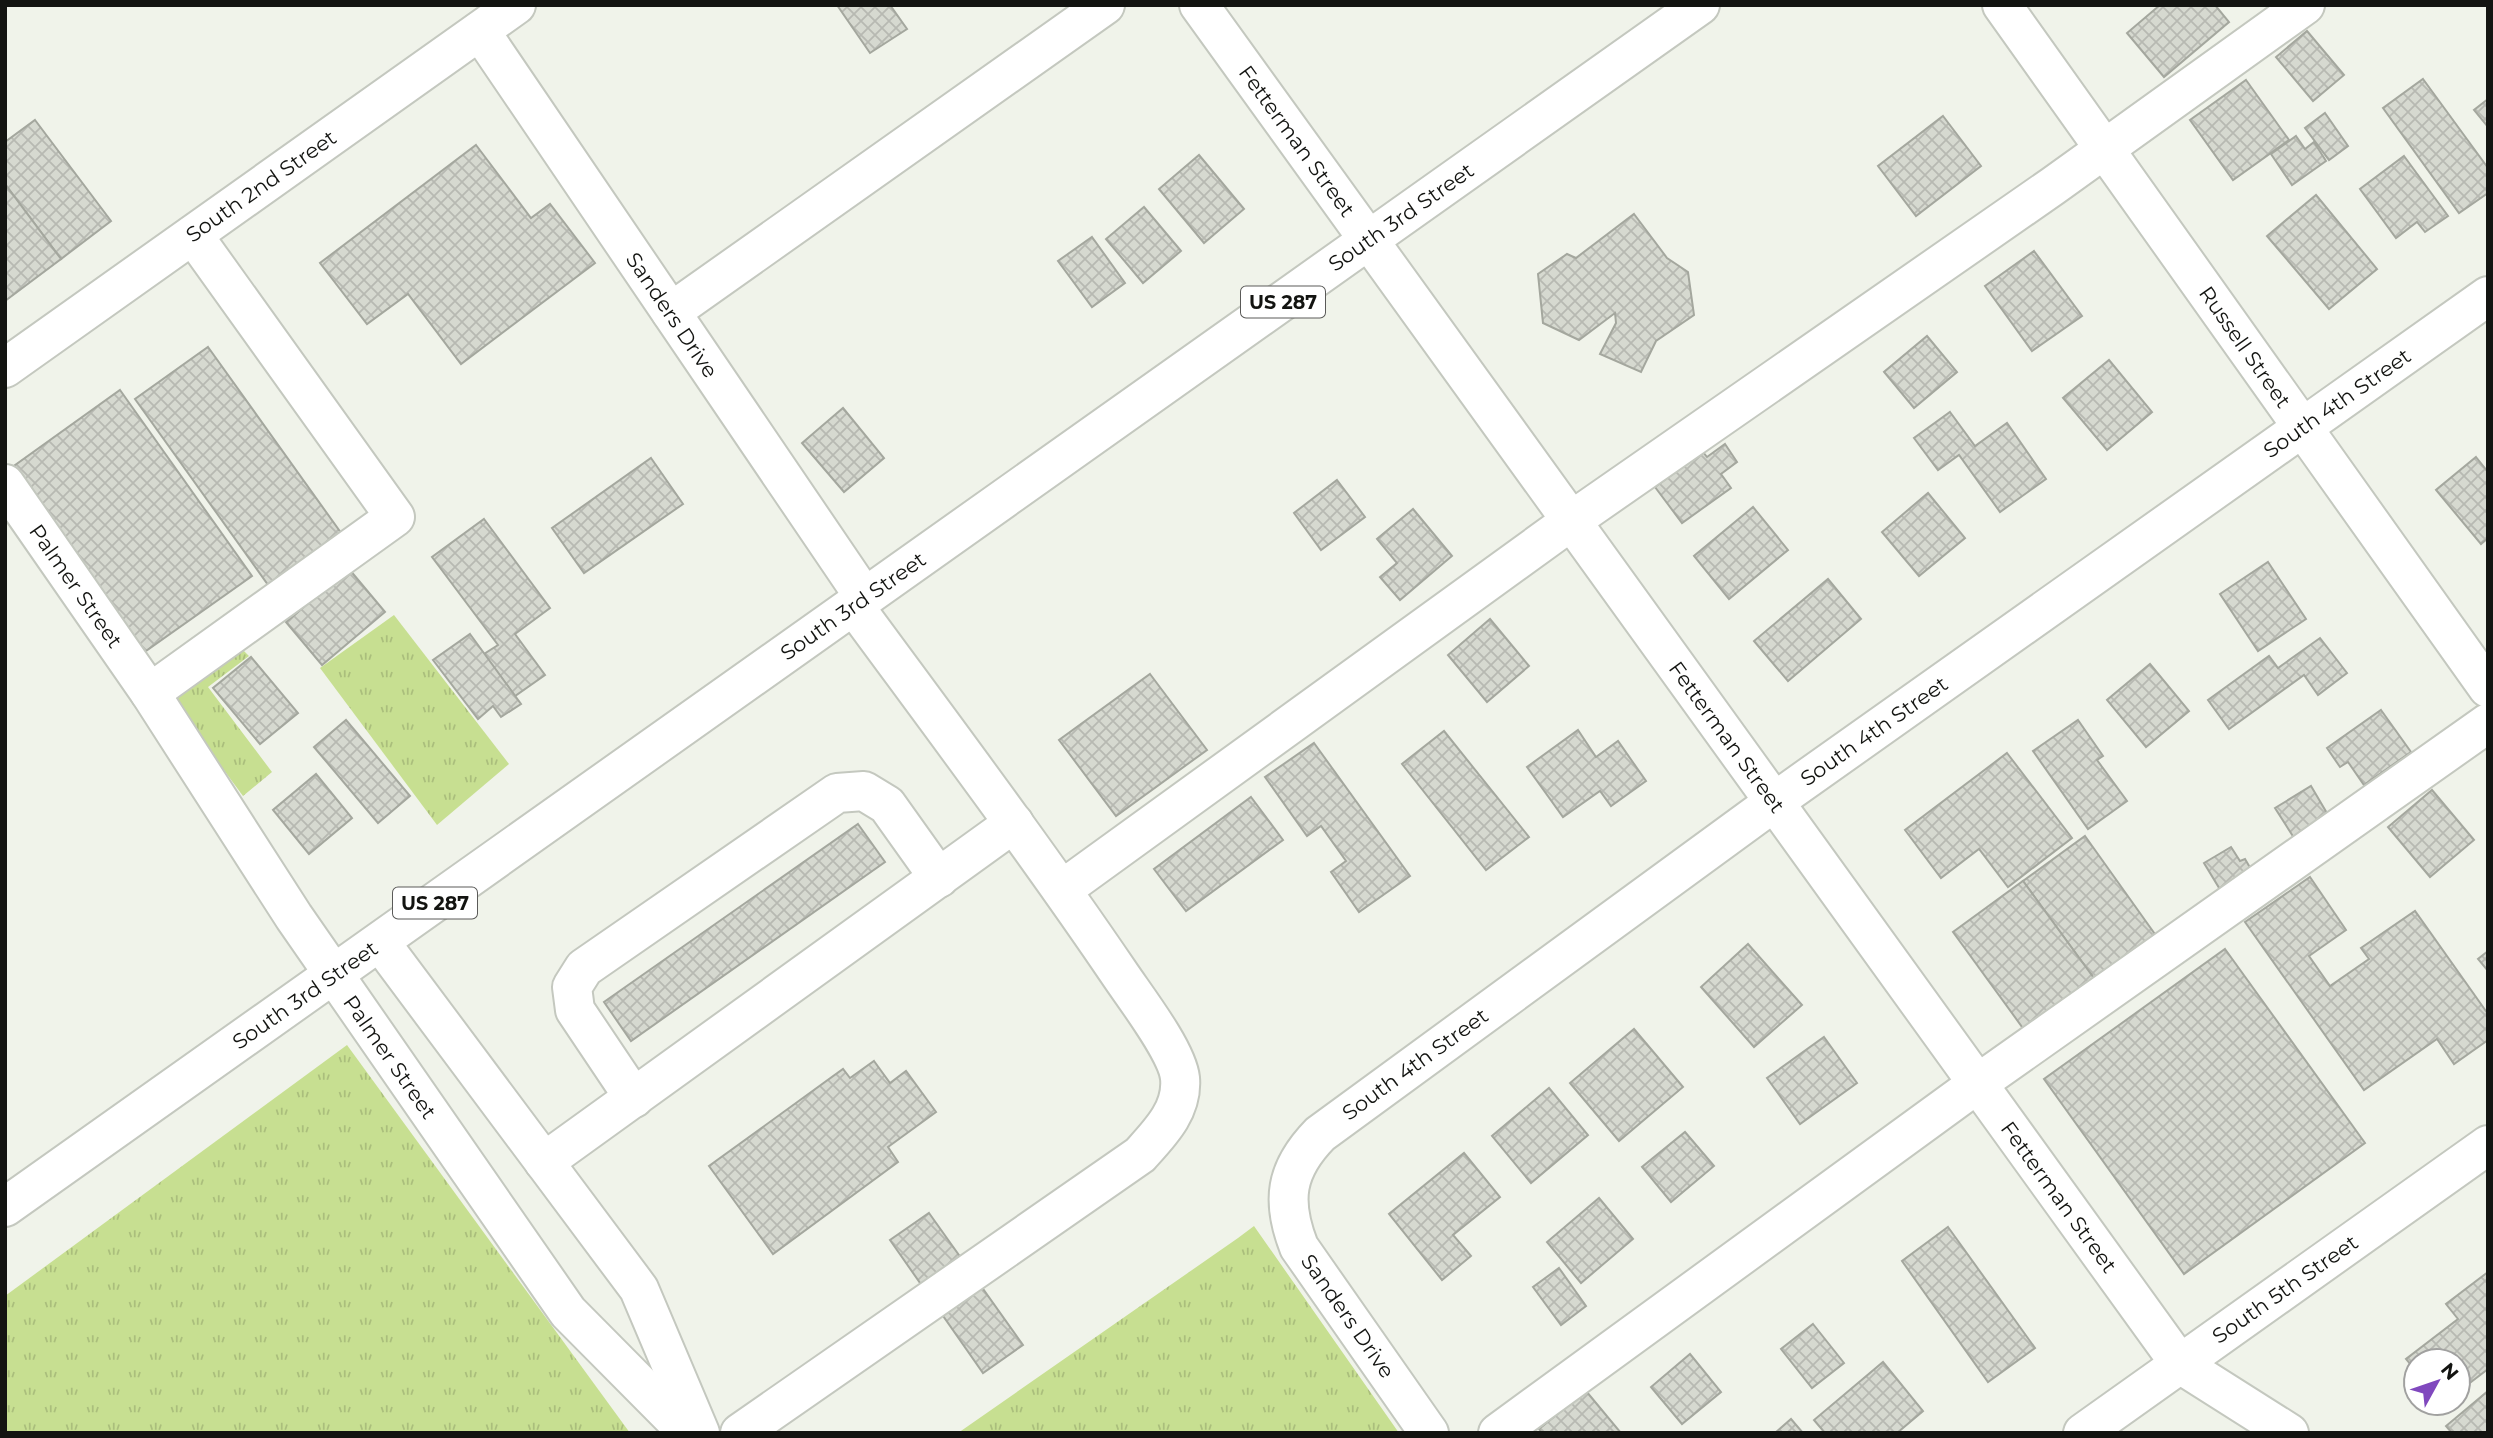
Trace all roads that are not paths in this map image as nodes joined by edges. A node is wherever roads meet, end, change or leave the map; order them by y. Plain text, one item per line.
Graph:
1 (516, 5) edge
2 (1105, 5) edge
3 (1199, 5) edge
4 (1700, 5) edge
5 (2002, 5) edge
6 (2305, 5) edge
7 (480, 31) junction
8 (2105, 150) junction
9 (193, 234) junction
10 (1368, 241) junction
11 (2488, 296) edge
12 (671, 312) junction
13 (5, 368) edge
14 (2302, 427) junction
15 (5, 484) edge
16 (1571, 521) junction
17 (860, 602) junction
18 (2488, 688) edge
19 (150, 693) junction
20 (2488, 723) edge
21 (1774, 802) junction
22 (1014, 824) junction
23 (939, 878) junction
24 (1063, 890) junction
25 (380, 942) junction
26 (333, 975) junction
27 (1977, 1084) junction
28 (634, 1098) junction
29 (544, 1162) junction
30 (2482, 1162) edge
31 (1288, 1191) joint
32 (5, 1207) edge
33 (2180, 1364) junction
34 (688, 1433) edge
35 (700, 1433) edge
36 (740, 1433) edge
37 (1429, 1433) edge
38 (1498, 1433) edge
39 (2083, 1433) edge
40 (2289, 1433) edge

1 - 7 street, South 2nd Street
2 - 12 street
3 - 10 street, Fetterman Street
4 - 10 street, South 3rd Street / US 287
5 - 8 street, Russell Street
6 - 8 street
7 - 9 street, South 2nd Street
7 - 12 street, Sanders Drive
8 - 14 street, Russell Street
8 - 16 street
9 - 13 street, South 2nd Street
9 - 19 street
10 - 16 street, Fetterman Street
10 - 17 street, South 3rd Street / US 287
11 - 14 street, South 4th Street
12 - 17 street, Sanders Drive
14 - 18 street, Russell Street
14 - 21 street, South 4th Street
15 - 19 street, Palmer Street
16 - 21 street, Fetterman Street
16 - 24 street
17 - 22 street, Sanders Drive
17 - 25 street, South 3rd Street / US 287
19 - 26 street, Palmer Street
20 - 27 street
21 - 27 street, Fetterman Street
21 - 31 street, South 4th Street
22 - 23 street
22 - 24 street, Sanders Drive
23 - 28 street
23 - 28 street
24 - 36 street, Sanders Drive
25 - 26 street, South 3rd Street / US 287
25 - 29 street
26 - 32 street, South 3rd Street / US 287
26 - 34 street, Palmer Street
27 - 33 street, Fetterman Street
27 - 38 street
28 - 29 street
29 - 35 street
30 - 33 street, South 5th Street
31 - 37 street, Sanders Drive
33 - 39 street, South 5th Street
33 - 40 street, Fetterman Street

